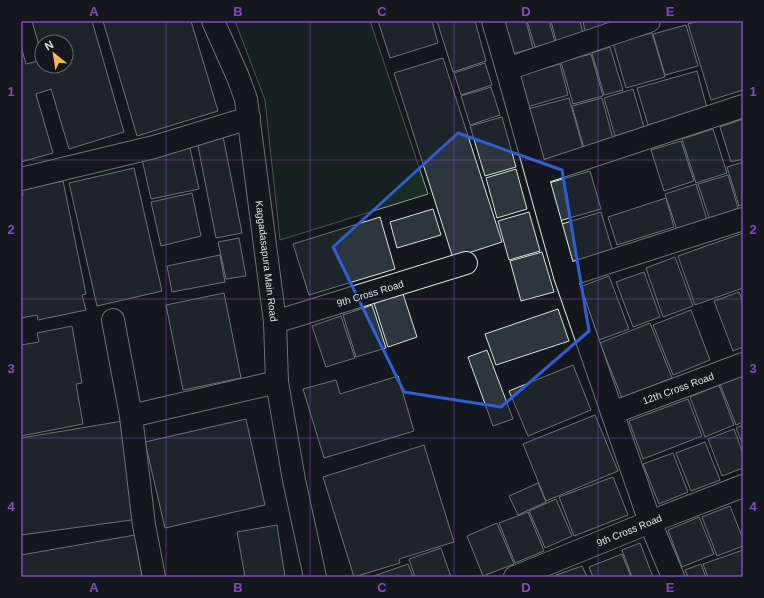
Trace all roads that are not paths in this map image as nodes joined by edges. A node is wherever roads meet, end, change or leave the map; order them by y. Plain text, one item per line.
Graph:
1 (213, 21) edge
2 (493, 21) edge
3 (649, 21) edge
4 (507, 69) junction
5 (743, 106) edge
6 (249, 118) junction
7 (537, 174) junction
8 (21, 179) edge
9 (743, 219) edge
10 (466, 263) dead end
11 (565, 276) junction
12 (113, 320) dead end
13 (275, 322) junction
14 (743, 364) edge
15 (277, 382) junction
16 (612, 412) junction
17 (131, 416) junction
18 (743, 486) edge
19 (650, 522) junction
20 (154, 577) edge
21 (315, 577) edge
22 (515, 577) edge
23 (673, 577) edge

1 - 6 street, Kaggadasapura Main Road
2 - 4 street
3 - 4 street
4 - 7 street
5 - 7 street
6 - 8 street
6 - 13 street, Kaggadasapura Main Road
7 - 11 street
9 - 11 street
10 - 13 street, 9th Cross Road
11 - 16 street
12 - 17 street
13 - 15 street, Kaggadasapura Main Road
14 - 16 street, 12th Cross Road
15 - 17 street
15 - 21 street, Kaggadasapura Main Road
16 - 19 street
17 - 20 street
18 - 19 street, 9th Cross Road
19 - 22 street, 9th Cross Road
19 - 23 street

